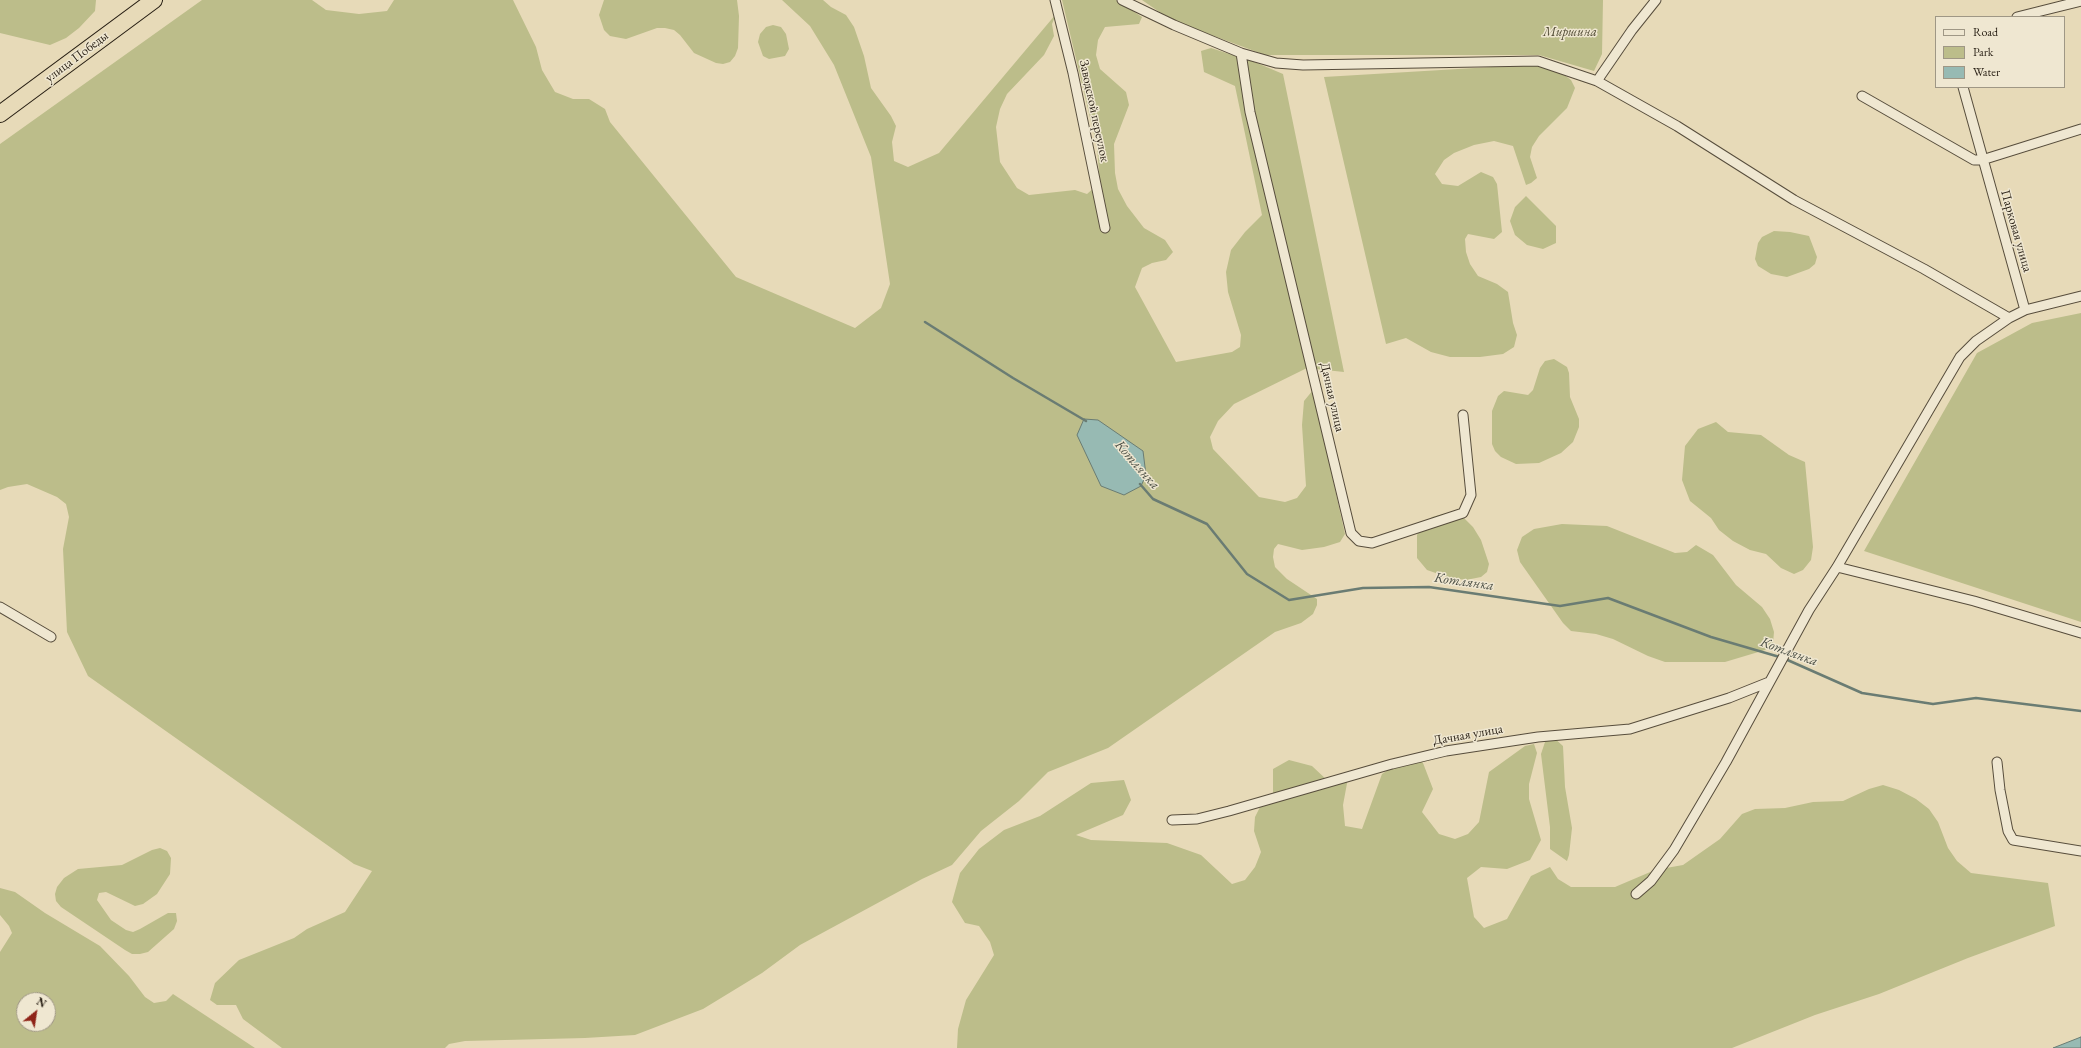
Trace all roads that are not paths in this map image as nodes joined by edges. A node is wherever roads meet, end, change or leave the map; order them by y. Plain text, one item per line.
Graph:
1 (154, 0) edge
2 (1055, 0) edge
3 (1122, 0) edge
4 (1656, 0) edge
5 (2081, 1) edge
6 (2021, 16) edge
7 (1241, 53) junction
8 (1597, 81) junction
9 (1963, 88) edge
10 (1862, 96) dead end
11 (0, 114) edge
12 (2081, 129) edge
13 (1982, 160) junction
14 (1105, 228) dead end
15 (2081, 296) edge
16 (2026, 310) junction
17 (2009, 318) junction
18 (1463, 415) dead end
19 (1837, 567) junction
20 (0, 607) edge
21 (2081, 633) edge
22 (51, 637) dead end
23 (1769, 682) junction
24 (1997, 762) dead end
25 (1172, 820) dead end
26 (2081, 851) edge
27 (1636, 894) dead end

1 - 11 highway, улица Победы
2 - 14 street, Заводской переулок
3 - 7 street
4 - 8 street
5 - 6 street
7 - 8 street
7 - 18 street, Дачная улица
8 - 17 street
9 - 13 street, Парковая улица
10 - 13 street
12 - 13 street
13 - 16 street, Парковая улица
15 - 16 street
16 - 17 street
17 - 19 street
19 - 21 street
19 - 23 street
20 - 22 street
23 - 25 street, Дачная улица
23 - 27 street
24 - 26 street

